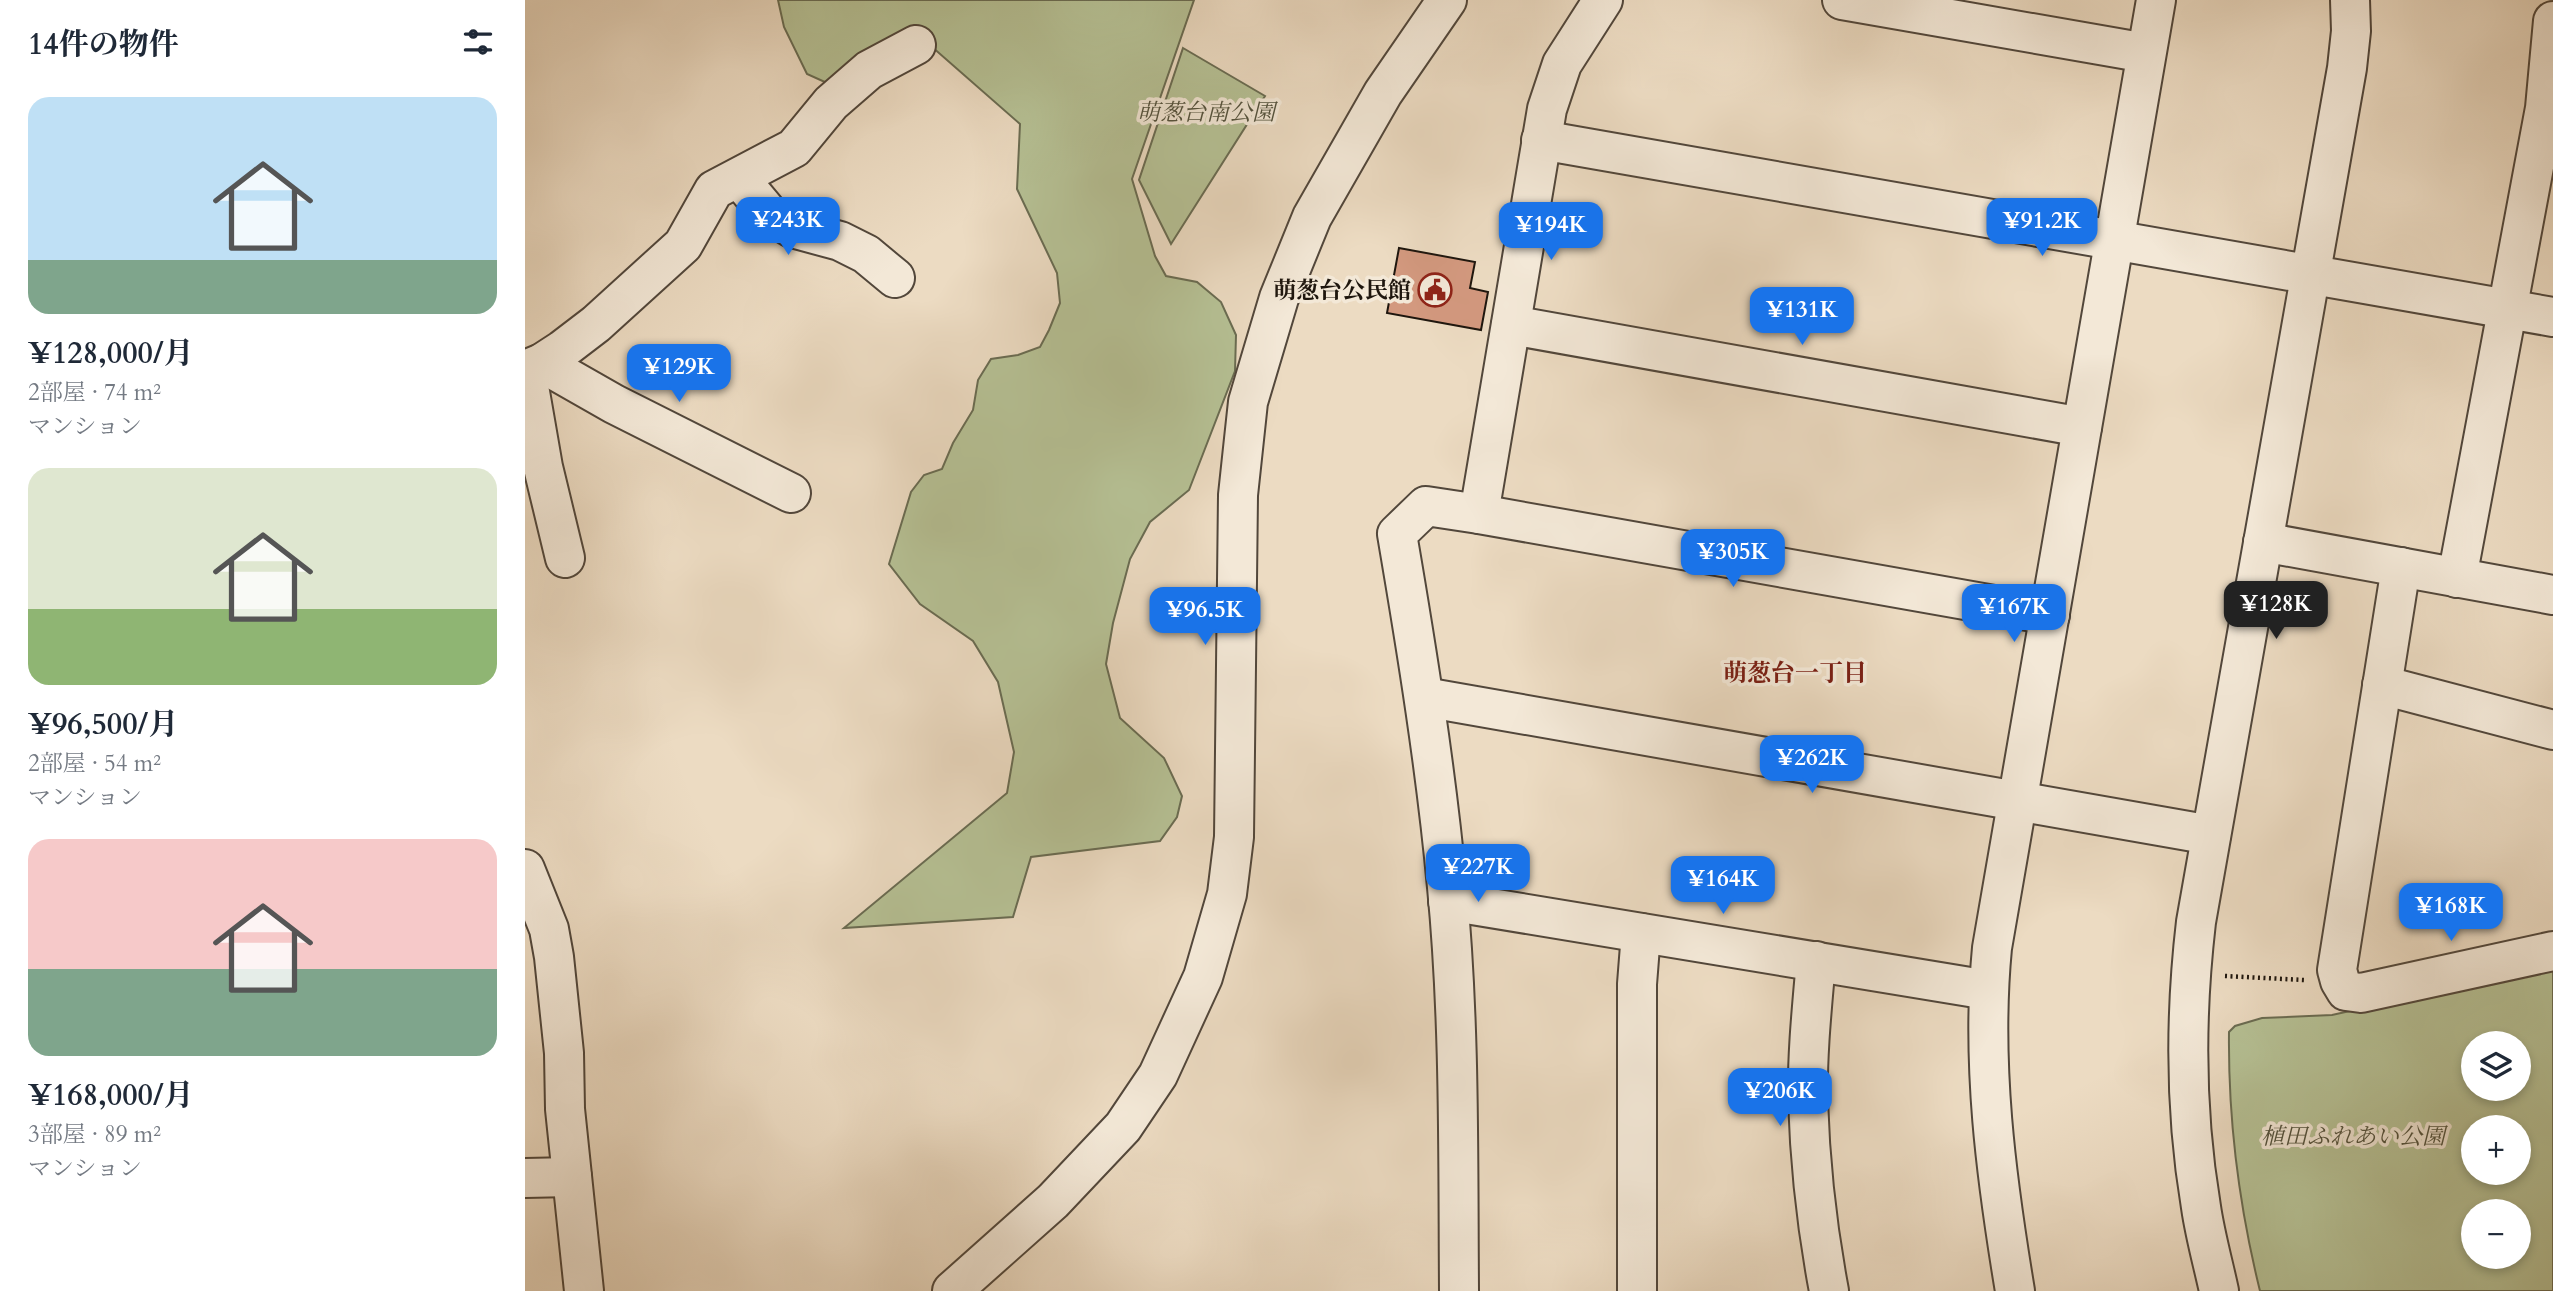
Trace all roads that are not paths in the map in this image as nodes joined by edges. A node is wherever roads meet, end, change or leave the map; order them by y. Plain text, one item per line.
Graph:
1 (1447, 0) edge
2 (1603, 0) edge
3 (1842, 0) edge
4 (2156, 0) edge
5 (2350, 0) edge
6 (2553, 21) edge
7 (916, 45) dead end
8 (2146, 53) junction
9 (1541, 141) junction
10 (739, 178) junction
11 (2114, 240) junction
12 (2310, 275) junction
13 (895, 278) dead end
14 (2509, 309) junction
15 (2553, 317) edge
16 (1511, 325) junction
17 (531, 367) edge
18 (2082, 427) junction
19 (791, 493) dead end
20 (1479, 514) junction
21 (2263, 542) junction
22 (565, 558) dead end
23 (2401, 567) junction
24 (2457, 578) junction
25 (2553, 595) edge
26 (2050, 615) junction
27 (2382, 685) junction
28 (1424, 697) junction
29 (2553, 730) edge
30 (2017, 801) junction
31 (2211, 835) junction
32 (525, 869) edge
33 (1448, 901) junction
34 (1641, 933) junction
35 (2553, 951) edge
36 (1816, 961) junction
37 (1988, 989) junction
38 (572, 1177) junction
39 (525, 1178) edge
40 (584, 1291) edge
41 (952, 1291) edge
42 (1459, 1291) edge
43 (1637, 1291) edge
44 (1829, 1291) edge
45 (2015, 1291) edge
46 (2219, 1291) edge

1 - 41 street
2 - 9 street
3 - 8 street
4 - 8 street
5 - 12 street
6 - 14 street
7 - 10 street
8 - 11 street
9 - 11 street
9 - 16 street
10 - 13 street
10 - 17 street
11 - 12 street
11 - 18 street
12 - 14 street
12 - 21 street
14 - 15 street
14 - 24 street
16 - 18 street
16 - 20 street
17 - 19 street
17 - 22 street
18 - 26 street
20 - 26 street
20 - 28 street
21 - 23 street
21 - 31 street
23 - 24 street
23 - 27 street
24 - 25 street
26 - 30 street
27 - 29 street
27 - 35 street
28 - 30 street
28 - 33 street
30 - 31 street
30 - 37 street
31 - 46 street
32 - 38 street
33 - 34 street
33 - 42 street
34 - 36 street
34 - 43 street
36 - 37 street
36 - 44 street
37 - 45 street
38 - 39 street
38 - 40 street

